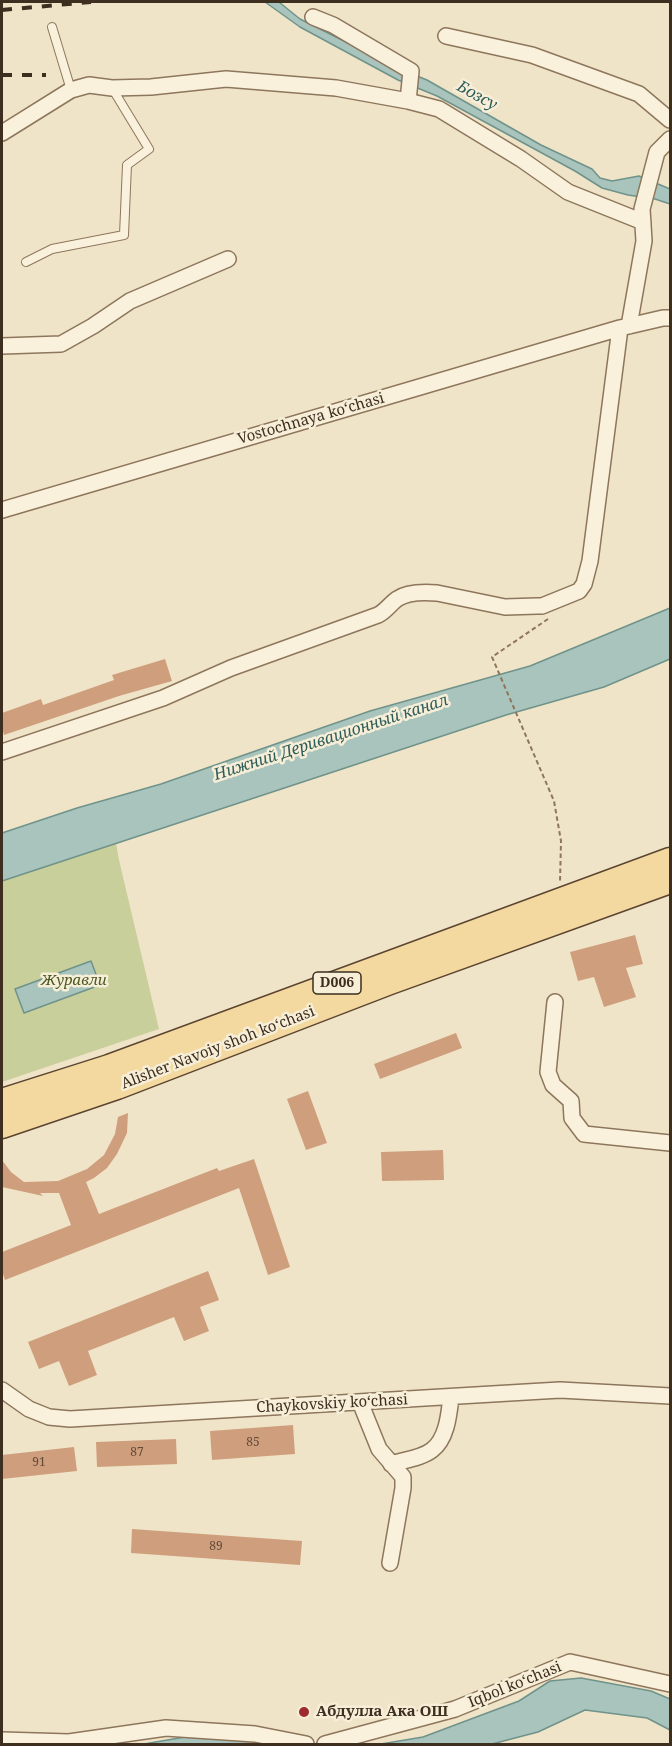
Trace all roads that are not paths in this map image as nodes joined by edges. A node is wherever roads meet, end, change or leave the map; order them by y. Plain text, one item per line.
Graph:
1 (313, 17) dead end
2 (52, 27) dead end
3 (446, 36) dead end
4 (112, 88) junction
5 (71, 90) junction
6 (408, 101) junction
7 (670, 120) edge
8 (2, 133) edge
9 (670, 139) edge
10 (643, 216) junction
11 (228, 259) dead end
12 (26, 262) dead end
13 (670, 318) edge
14 (625, 327) junction
15 (2, 346) edge
16 (2, 510) edge
17 (2, 752) edge
18 (670, 877) edge
19 (555, 1002) dead end
20 (2, 1101) edge
21 (2, 1126) edge
22 (670, 1143) edge
23 (2, 1390) edge
24 (670, 1396) edge
25 (451, 1397) junction
26 (360, 1402) junction
27 (391, 1464) junction
28 (390, 1563) dead end
29 (670, 1687) edge
30 (2, 1740) edge
31 (306, 1744) edge
32 (325, 1744) edge

1 - 6 street
2 - 5 lane
3 - 7 street
4 - 5 street
4 - 6 street
4 - 12 lane
5 - 8 street
6 - 10 street
9 - 10 street
10 - 14 street
11 - 15 street
13 - 14 street, Vostochnaya ko‘chasi
14 - 16 street, Vostochnaya ko‘chasi
14 - 17 street
18 - 20 main road, Alisher Navoiy shoh koʻchasi / D006
18 - 21 main road, Alisher Navoiy shoh koʻchasi / D006
19 - 22 street
23 - 26 street, Chaykovskiy ko‘chasi
24 - 25 street, Chaykovskiy ko‘chasi
25 - 26 street, Chaykovskiy ko‘chasi
25 - 27 street
26 - 27 street
27 - 28 street
29 - 32 street, Iqbol koʻchasi
30 - 31 street

